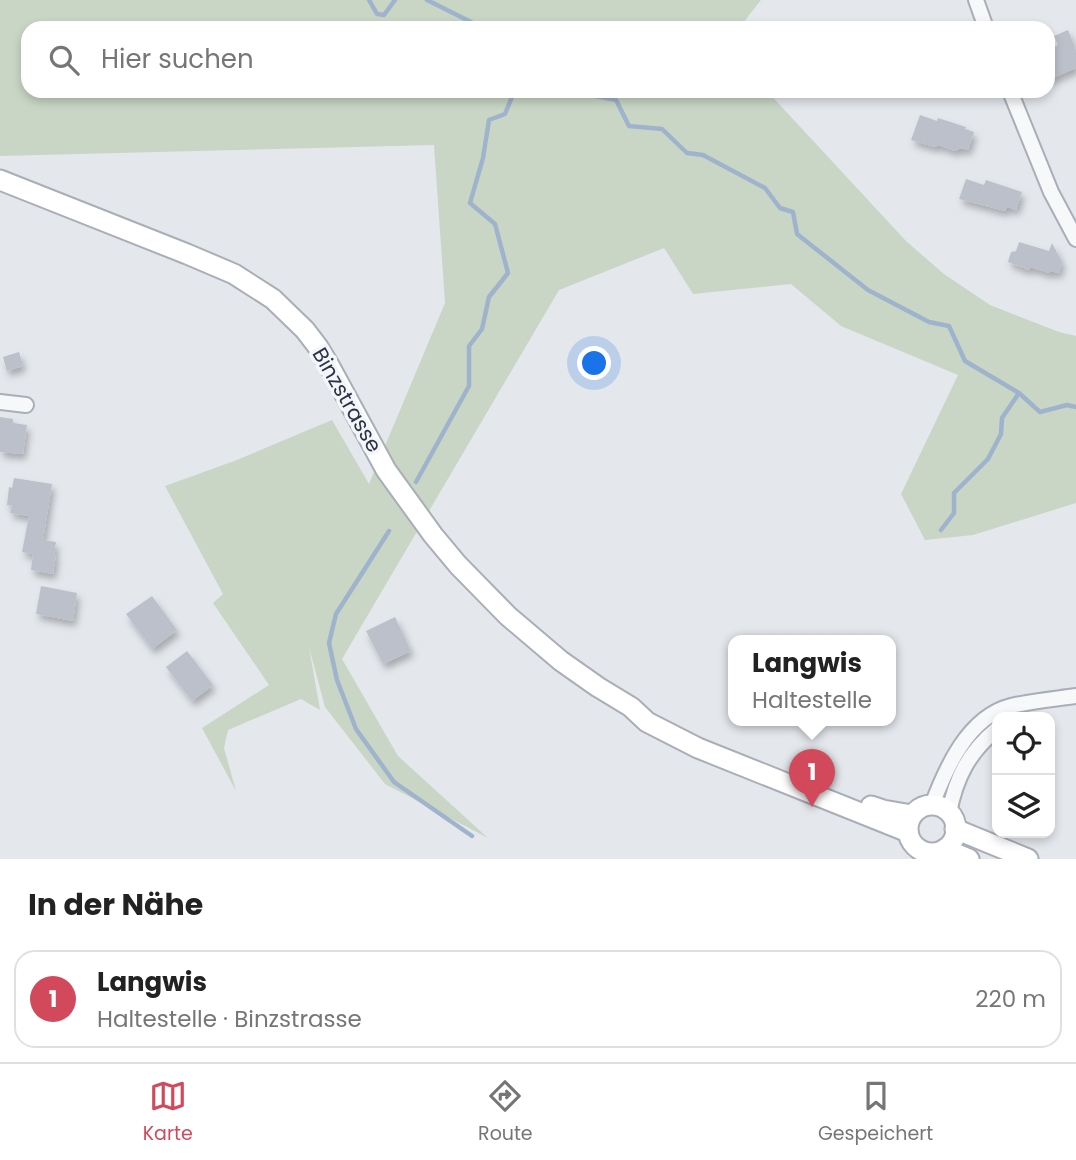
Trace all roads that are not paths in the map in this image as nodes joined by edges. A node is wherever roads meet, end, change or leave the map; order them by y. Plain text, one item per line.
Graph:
1 (976, 0) edge
2 (984, 21) edge
3 (1013, 98) edge
4 (0, 180) edge
5 (1076, 239) edge
6 (0, 402) edge
7 (26, 405) dead end
8 (1076, 696) edge
9 (1029, 703) junction
10 (1021, 712) edge
11 (992, 733) edge
12 (946, 816) junction
13 (910, 824) junction
14 (945, 849) junction
15 (969, 859) edge
16 (1027, 859) edge

1 - 2 street
3 - 5 street
4 - 13 main road, Binzstrasse
6 - 7 street
8 - 9 street
9 - 10 street
9 - 12 street
11 - 12 street
12 - 13 main road
12 - 14 main road
12 - 16 main road
13 - 14 main road
14 - 15 main road

